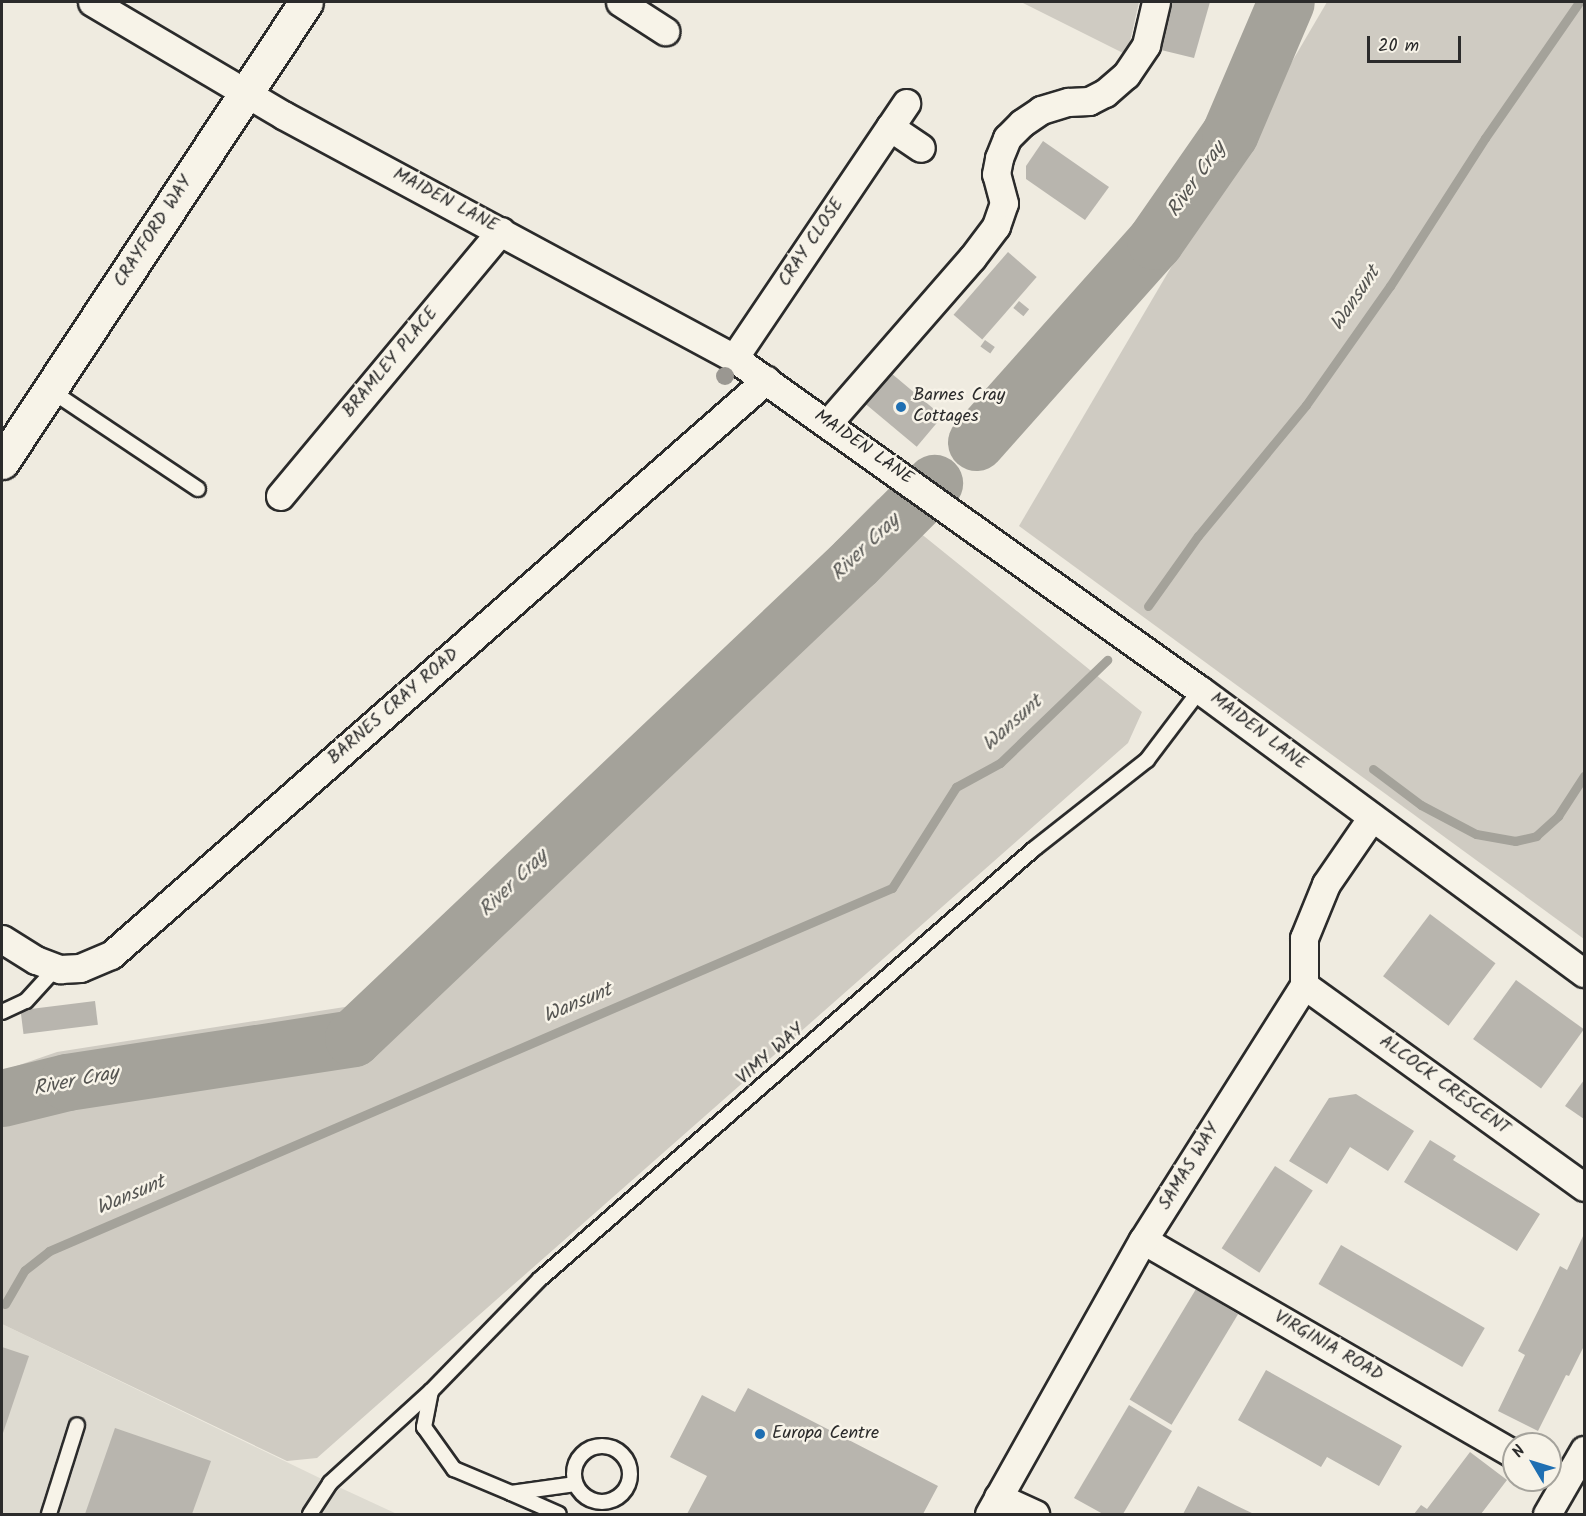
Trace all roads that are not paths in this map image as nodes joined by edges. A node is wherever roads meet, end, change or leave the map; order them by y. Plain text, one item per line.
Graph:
1 (92, 2) edge
2 (306, 2) edge
3 (620, 2) edge
4 (1155, 2) edge
5 (665, 31) dead end
6 (246, 94) junction
7 (906, 103) dead end
8 (890, 127) junction
9 (921, 148) dead end
10 (501, 231) junction
11 (734, 358) junction
12 (766, 380) junction
13 (50, 390) junction
14 (828, 423) junction
15 (2, 462) edge
16 (198, 489) dead end
17 (280, 496) dead end
18 (1200, 690) junction
19 (1372, 817) junction
20 (2, 939) edge
21 (56, 968) junction
22 (1584, 973) edge
23 (1305, 985) junction
24 (2, 1012) edge
25 (1584, 1187) edge
26 (1143, 1240) junction
27 (431, 1391) junction
28 (78, 1425) dead end
29 (1502, 1447) edge
30 (1584, 1450) edge
31 (1562, 1475) edge
32 (575, 1484) junction
33 (1554, 1492) edge
34 (511, 1493) junction
35 (994, 1506) edge
36 (49, 1515) edge
37 (310, 1515) edge
38 (559, 1515) edge
39 (1035, 1515) edge
40 (1547, 1515) edge

1 - 6 street, MAIDEN LANE
2 - 6 main road, CRAYFORD WAY
3 - 5 street
4 - 14 street
6 - 10 street, MAIDEN LANE
6 - 13 main road, CRAYFORD WAY
7 - 8 street, CRAY CLOSE
8 - 9 street
8 - 11 street, CRAY CLOSE
10 - 11 street, MAIDEN LANE
10 - 17 street, BRAMLEY PLACE
11 - 12 street, MAIDEN LANE
12 - 14 street, MAIDEN LANE
12 - 21 street, BARNES CRAY ROAD
13 - 15 main road, CRAYFORD WAY
13 - 16 lane
14 - 18 street, MAIDEN LANE
18 - 19 street, MAIDEN LANE
18 - 27 lane, VIMY WAY
19 - 22 street, MAIDEN LANE
19 - 23 street
20 - 21 street, BARNES CRAY ROAD
21 - 24 lane
23 - 25 street, ALCOCK CRESCENT
23 - 26 street, SAMAS WAY
26 - 29 street, VIRGINIA ROAD
26 - 35 street, SAMAS WAY
27 - 34 lane
27 - 37 lane, VIMY WAY
28 - 36 lane
30 - 31 street
32 - 32 lane
32 - 34 lane
33 - 40 street
34 - 38 lane
35 - 39 street

